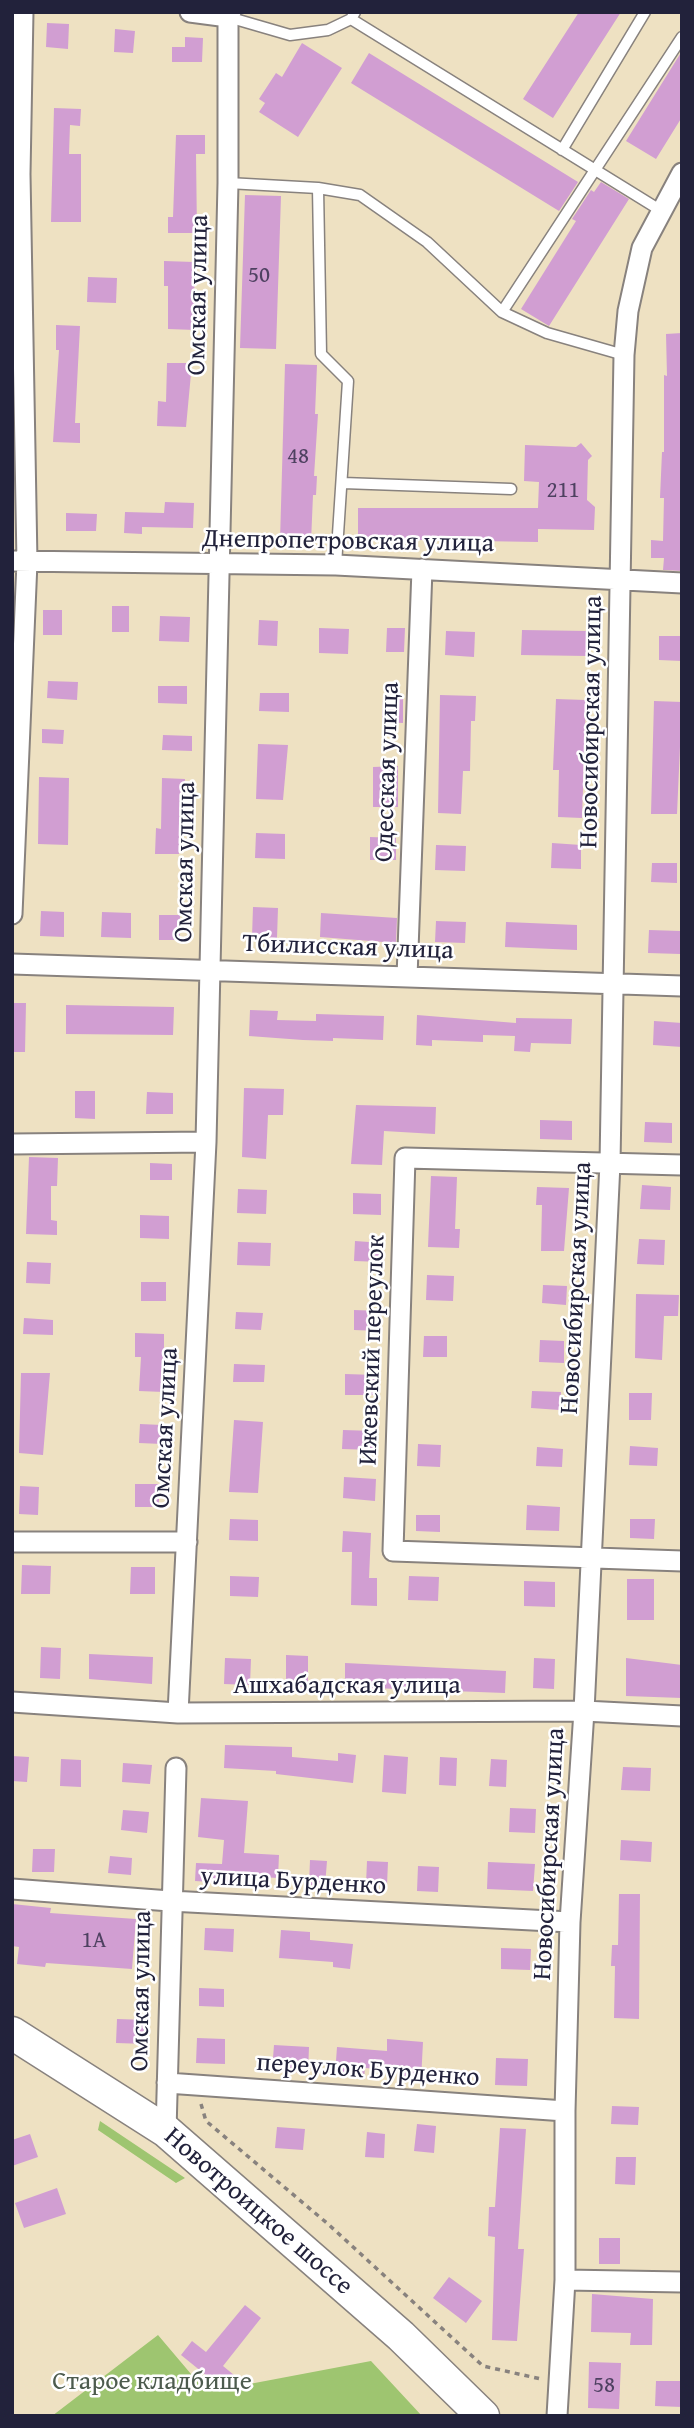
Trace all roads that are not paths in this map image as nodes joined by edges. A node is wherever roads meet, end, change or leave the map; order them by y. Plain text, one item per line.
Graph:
1 (23, 12) edge
2 (190, 12) edge
3 (645, 12) edge
4 (229, 15) edge
5 (353, 16) edge
6 (682, 37) edge
7 (562, 150) junction
8 (594, 171) junction
9 (682, 173) edge
10 (16, 174) edge
11 (228, 183) junction
12 (317, 188) junction
13 (660, 210) junction
14 (502, 312) junction
15 (624, 355) junction
16 (343, 483) junction
17 (512, 489) dead end
18 (20, 561) edge
19 (219, 565) junction
20 (336, 565) junction
21 (422, 569) junction
22 (621, 578) junction
23 (682, 583) edge
24 (12, 914) edge
25 (12, 964) edge
26 (211, 969) junction
27 (407, 977) junction
28 (613, 984) junction
29 (682, 986) edge
30 (206, 1142) junction
31 (12, 1144) edge
32 (610, 1163) junction
33 (682, 1165) edge
34 (12, 1542) edge
35 (187, 1542) junction
36 (590, 1558) junction
37 (682, 1561) edge
38 (12, 1702) edge
39 (584, 1711) junction
40 (178, 1713) junction
41 (682, 1716) edge
42 (176, 1768) dead end
43 (12, 1889) edge
44 (170, 1901) junction
45 (570, 1923) junction
46 (13, 2033) edge
47 (167, 2083) junction
48 (565, 2111) junction
49 (166, 2131) junction
50 (565, 2280) junction
51 (682, 2282) edge
52 (483, 2416) edge
53 (557, 2416) edge

1 - 10 street
2 - 4 street
3 - 7 lane
4 - 5 lane
4 - 11 street, Омская улица
5 - 7 lane
6 - 8 lane
7 - 8 lane
8 - 13 lane
8 - 14 lane
9 - 13 street, Новосибирская улица
10 - 18 street
11 - 12 lane
11 - 19 street, Омская улица
12 - 14 lane
12 - 16 lane
13 - 15 street, Новосибирская улица
14 - 15 lane
15 - 22 street, Новосибирская улица
16 - 17 lane
16 - 20 lane
18 - 19 street, Днепропетровская улица
18 - 24 street
19 - 20 street, Днепропетровская улица
19 - 26 street, Омская улица
20 - 21 street, Днепропетровская улица
21 - 22 street, Днепропетровская улица
21 - 27 street, Одесская улица
22 - 23 street, Днепропетровская улица
22 - 28 street, Новосибирская улица
25 - 26 street, Тбилисская улица
26 - 27 street, Тбилисская улица
26 - 30 street, Омская улица
27 - 28 street, Тбилисская улица
28 - 29 street, Тбилисская улица
28 - 32 street, Новосибирская улица
30 - 31 street
30 - 35 street, Омская улица
32 - 33 street
32 - 36 street, Новосибирская улица
32 - 36 street, Ижевский переулок
34 - 35 street
35 - 40 street, Омская улица
36 - 37 street
36 - 39 street, Новосибирская улица
38 - 40 street, Ашхабадская улица
39 - 40 street, Ашхабадская улица
39 - 41 street, Ашхабадская улица
39 - 45 street, Новосибирская улица
42 - 44 street, Омская улица
43 - 44 street, улица Бурденко
44 - 45 street, улица Бурденко
44 - 47 street, Омская улица
45 - 48 street, Новосибирская улица
46 - 49 main road, Новотроицкое шоссе
47 - 48 street, переулок Бурденко
47 - 49 street, Омская улица
48 - 50 street, Новосибирская улица
49 - 52 main road, Новотроицкое шоссе
50 - 51 street
50 - 53 street, Новосибирская улица

